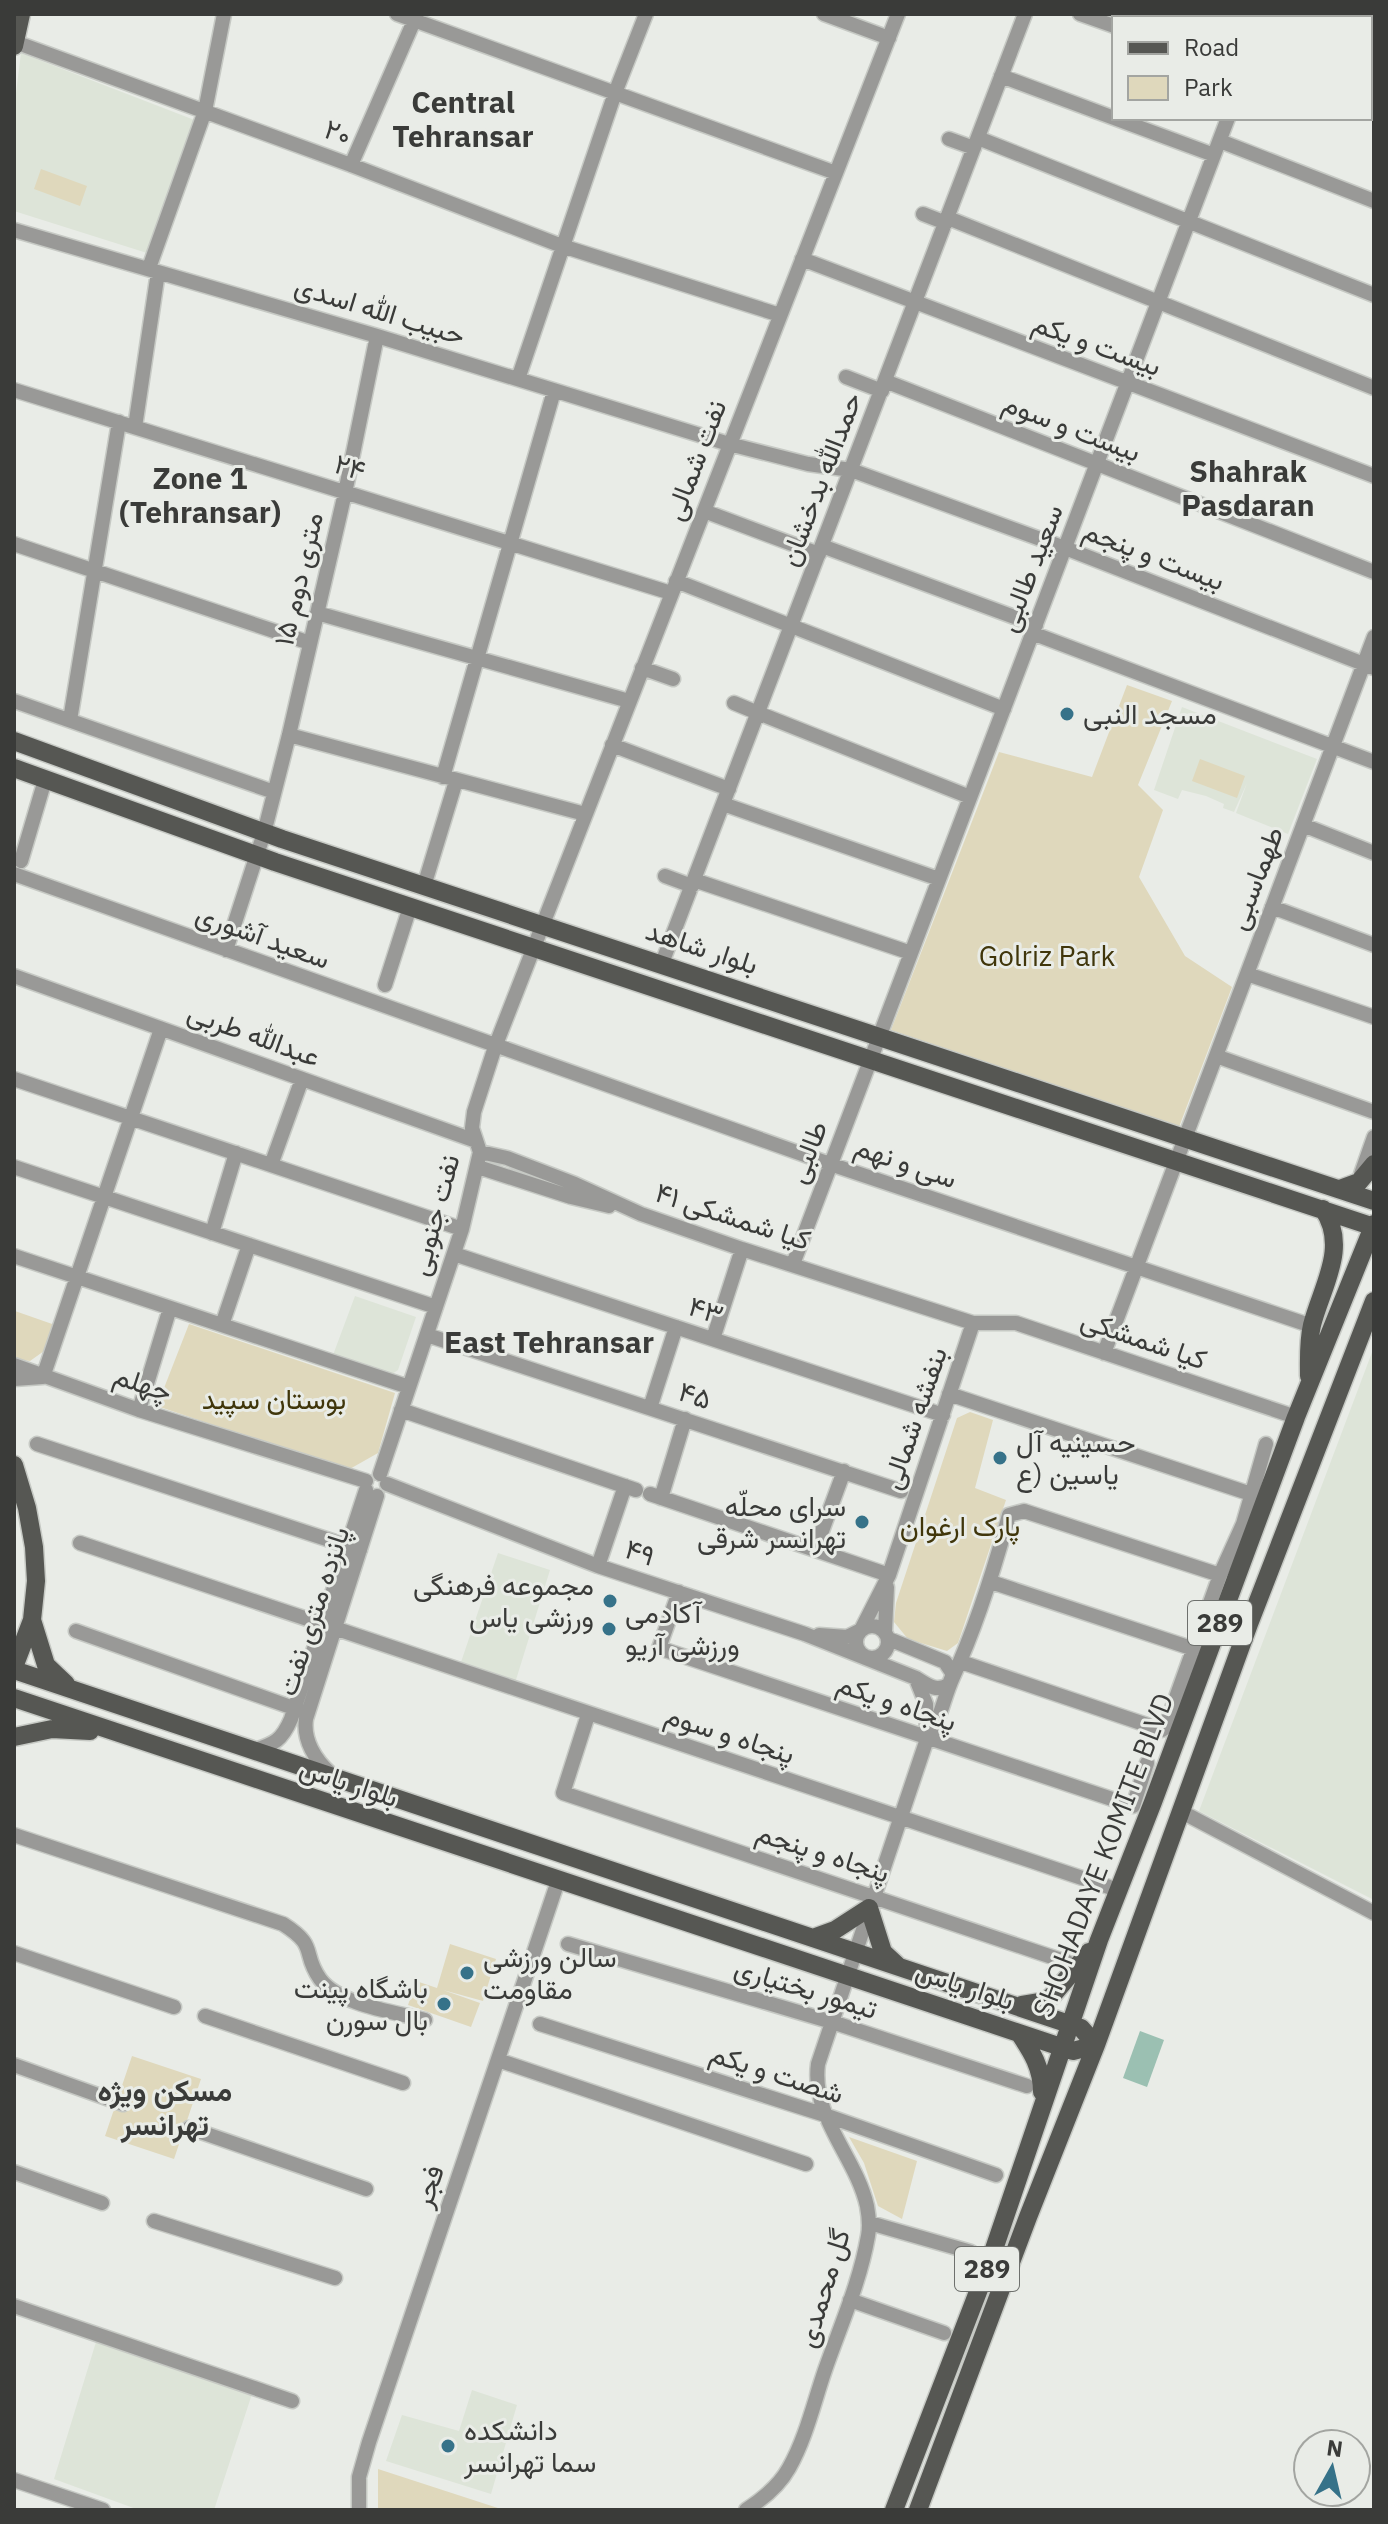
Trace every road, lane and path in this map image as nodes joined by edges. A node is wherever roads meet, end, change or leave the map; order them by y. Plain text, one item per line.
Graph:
1 (21, 14) edge
2 (224, 14) edge
3 (397, 14) edge
4 (646, 14) edge
5 (824, 14) edge
6 (898, 14) edge
7 (1025, 14) edge
8 (1080, 14) edge
9 (416, 17) edge
10 (1112, 25) edge
11 (889, 38) junction
12 (14, 44) edge
13 (1001, 76) junction
14 (615, 93) junction
15 (205, 111) junction
16 (1112, 117) edge
17 (1121, 120) edge
18 (1227, 120) edge
19 (949, 139) dead end
20 (976, 143) junction
21 (1217, 148) junction
22 (351, 165) junction
23 (836, 173) junction
24 (1374, 201) edge
25 (923, 214) dead end
26 (947, 220) junction
27 (1188, 223) junction
28 (14, 230) edge
29 (562, 246) junction
30 (802, 259) junction
31 (154, 270) junction
32 (1374, 295) edge
33 (1158, 303) junction
34 (915, 304) junction
35 (780, 315) junction
36 (377, 336) junction
37 (846, 377) dead end
38 (518, 379) junction
39 (1128, 383) junction
40 (884, 386) junction
41 (1374, 388) edge
42 (14, 390) edge
43 (554, 391) junction
44 (119, 422) junction
45 (135, 427) junction
46 (729, 444) junction
47 (1097, 465) junction
48 (851, 470) junction
49 (1374, 476) edge
50 (345, 493) junction
51 (704, 511) junction
52 (14, 544) edge
53 (510, 544) junction
54 (1065, 548) junction
55 (821, 550) junction
56 (1374, 572) edge
57 (94, 573) junction
58 (673, 587) junction
59 (317, 613) junction
60 (791, 626) junction
61 (1034, 629) junction
62 (1374, 637) edge
63 (310, 643) junction
64 (478, 658) junction
65 (1369, 666) edge
66 (642, 668) junction
67 (673, 679) dead end
68 (14, 701) edge
69 (629, 701) junction
70 (734, 703) dead end
71 (1004, 709) junction
72 (758, 713) junction
73 (70, 720) junction
74 (289, 735) junction
75 (14, 741) edge
76 (612, 745) junction
77 (1333, 746) junction
78 (1374, 762) edge
79 (14, 768) edge
80 (450, 779) junction
81 (45, 780) junction
82 (729, 789) junction
83 (274, 792) junction
84 (970, 797) junction
85 (723, 804) junction
86 (585, 814) junction
87 (1303, 825) junction
88 (264, 833) junction
89 (1374, 853) edge
90 (257, 856) junction
91 (18, 867) edge
92 (665, 876) dead end
93 (939, 879) junction
94 (693, 883) junction
95 (424, 886) junction
96 (410, 907) junction
97 (1272, 907) junction
98 (542, 925) junction
99 (1374, 945) edge
100 (533, 948) junction
101 (226, 950) junction
102 (911, 953) junction
103 (662, 963) junction
104 (1247, 974) junction
105 (14, 976) edge
106 (385, 985) dead end
107 (1374, 1017) edge
108 (161, 1029) junction
109 (880, 1036) junction
110 (495, 1047) junction
111 (1216, 1056) junction
112 (871, 1059) junction
113 (14, 1079) edge
114 (302, 1079) junction
115 (1374, 1112) edge
116 (130, 1118) junction
117 (1374, 1137) edge
118 (1185, 1138) junction
119 (236, 1153) junction
120 (478, 1153) junction
121 (1177, 1160) junction
122 (830, 1164) junction
123 (1374, 1164) edge
124 (271, 1165) junction
125 (14, 1167) edge
126 (1359, 1182) junction
127 (1340, 1189) junction
128 (104, 1197) junction
129 (1374, 1201) edge
130 (1323, 1209) junction
131 (641, 1214) joint
132 (1374, 1226) edge
133 (462, 1229) junction
134 (212, 1233) junction
135 (249, 1245) junction
136 (742, 1249) junction
137 (454, 1254) junction
138 (14, 1256) edge
139 (793, 1264) junction
140 (1137, 1267) junction
141 (77, 1277) junction
142 (1374, 1301) edge
143 (436, 1307) junction
144 (170, 1308) junction
145 (973, 1323) junction
146 (1303, 1323) dead end
147 (222, 1325) junction
148 (676, 1327) junction
149 (427, 1335) junction
150 (713, 1339) junction
151 (1104, 1353) junction
152 (14, 1365) edge
153 (43, 1377) junction
154 (14, 1379) edge
155 (1308, 1386) junction
156 (409, 1387) junction
157 (949, 1394) junction
158 (650, 1408) junction
159 (139, 1410) junction
160 (401, 1410) junction
161 (943, 1415) junction
162 (1296, 1417) junction
163 (685, 1419) junction
164 (37, 1444) dead end
165 (1266, 1444) dead end
166 (14, 1465) edge
167 (844, 1471) junction
168 (377, 1486) junction
169 (901, 1491) dead end
170 (643, 1492) junction
171 (1251, 1494) junction
172 (80, 1543) dead end
173 (354, 1548) junction
174 (815, 1550) junction
175 (598, 1566) junction
176 (889, 1575) junction
177 (1220, 1575) junction
178 (991, 1582) junction
179 (679, 1592) junction
180 (32, 1614) junction
181 (329, 1627) junction
182 (861, 1630) junction
183 (76, 1631) dead end
184 (805, 1634) junction
185 (887, 1635) junction
186 (14, 1636) edge
187 (1194, 1649) junction
188 (867, 1658) junction
189 (961, 1662) junction
190 (14, 1668) edge
191 (916, 1678) junction
192 (952, 1679) junction
193 (74, 1691) junction
194 (14, 1698) edge
195 (301, 1711) junction
196 (588, 1715) junction
197 (107, 1731) junction
198 (14, 1737) edge
199 (927, 1739) junction
200 (252, 1751) junction
201 (1147, 1763) dead end
202 (337, 1780) junction
203 (1180, 1811) junction
204 (900, 1818) junction
205 (15, 1839) edge
206 (567, 1856) junction
207 (558, 1881) junction
208 (1109, 1887) dead end
209 (871, 1902) junction
210 (1374, 1913) edge
211 (813, 1938) junction
212 (1099, 1940) junction
213 (568, 1944) dead end
214 (854, 1952) junction
215 (14, 1953) edge
216 (1067, 1962) dead end
217 (899, 1967) junction
218 (846, 1976) junction
219 (1009, 2004) junction
220 (174, 2007) dead end
221 (205, 2016) dead end
222 (425, 2020) dead end
223 (832, 2022) junction
224 (1063, 2022) junction
225 (540, 2024) dead end
226 (1019, 2033) junction
227 (1055, 2045) junction
228 (1096, 2045) junction
229 (498, 2060) junction
230 (14, 2065) edge
231 (403, 2083) dead end
232 (1027, 2086) dead end
233 (123, 2104) dead end
234 (1041, 2105) junction
235 (825, 2115) junction
236 (189, 2128) dead end
237 (806, 2164) dead end
238 (14, 2172) edge
239 (996, 2175) dead end
240 (366, 2189) dead end
241 (102, 2203) dead end
242 (154, 2221) dead end
243 (870, 2223) junction
244 (971, 2252) dead end
245 (335, 2278) dead end
246 (850, 2300) junction
247 (14, 2306) edge
248 (944, 2333) dead end
249 (292, 2401) dead end
250 (14, 2480) edge
251 (103, 2510) edge
252 (359, 2510) edge
253 (746, 2510) edge
254 (894, 2510) edge
255 (918, 2510) edge

1 - 12 main road
2 - 15 street
3 - 9 street
4 - 14 street
5 - 11 street
6 - 11 street, نفت شمالی
7 - 13 street, حمدالله بدخشان
8 - 10 street
9 - 14 street
9 - 22 street
11 - 23 street, نفت شمالی
12 - 15 street, ۲۰
13 - 16 street
13 - 20 street, حمدالله بدخشان
14 - 23 street
14 - 29 street
15 - 22 street, ۲۰
15 - 31 street
17 - 21 street
18 - 21 street, سعید طالبی
19 - 20 street
20 - 26 street, حمدالله بدخشان
20 - 27 street
21 - 24 street
21 - 27 street, سعید طالبی
22 - 29 street, ۲۰
23 - 30 street, نفت شمالی
25 - 26 street
26 - 33 street
26 - 34 street, حمدالله بدخشان
27 - 32 street
27 - 33 street, سعید طالبی
28 - 31 street, حبیب الله اسدی
29 - 35 street, ۲۰
29 - 38 street
30 - 34 street, بیست و یکم
30 - 35 street, نفت شمالی
31 - 36 street, حبیب الله اسدی
31 - 45 street
33 - 39 street, سعید طالبی
33 - 41 street
34 - 39 street, بیست و یکم
34 - 40 street, حمدالله بدخشان
35 - 46 street, نفت شمالی
36 - 38 street, حبیب الله اسدی
36 - 50 street, ۱۵ متری دوم
37 - 40 street, بیست و سوم
38 - 43 street, حبیب الله اسدی
39 - 47 street, سعید طالبی
39 - 49 street, بیست و یکم
40 - 47 street, بیست و سوم
40 - 48 street, حمدالله بدخشان
42 - 44 street, ۲۴
43 - 46 street, حبیب الله اسدی
43 - 53 street
44 - 45 street, ۲۴
44 - 57 street
45 - 50 street, ۲۴
46 - 48 street, بیست و پنجم
46 - 51 street, نفت شمالی
47 - 54 street, سعید طالبی
47 - 56 street, بیست و سوم
48 - 54 street, بیست و پنجم
48 - 55 street, حمدالله بدخشان
50 - 53 street, ۲۴
50 - 59 street, ۱۵ متری دوم
51 - 55 street
51 - 58 street, نفت شمالی
52 - 57 street
53 - 58 street, ۲۴
53 - 64 street
54 - 61 street, سعید طالبی
54 - 65 street, بیست و پنجم
55 - 60 street, حمدالله بدخشان
55 - 61 street
57 - 63 street
57 - 73 street
58 - 60 street, ۲۴
58 - 66 street, نفت شمالی
59 - 63 street, ۱۵ متری دوم
59 - 64 street
60 - 71 street, ۲۴
60 - 72 street, حمدالله بدخشان
61 - 71 street, سعید طالبی
61 - 77 street
62 - 65 street, طهماسبی
63 - 74 street, ۱۵ متری دوم
64 - 69 street
64 - 80 street
65 - 77 street, طهماسبی
66 - 67 street
66 - 69 street, نفت شمالی
68 - 73 street
69 - 76 street, نفت شمالی
70 - 72 street
71 - 84 street, سعید طالبی
72 - 82 street, حمدالله بدخشان
72 - 84 street
73 - 83 street
74 - 80 street
74 - 83 street, ۱۵ متری دوم
75 - 88 main road, بلوار شاهد
76 - 82 street
76 - 86 street, نفت شمالی
77 - 78 street
77 - 87 street, طهماسبی
79 - 81 main road, بلوار شاهد
80 - 86 street
80 - 95 street
81 - 90 main road, بلوار شاهد
81 - 91 street
82 - 85 street, حمدالله بدخشان
83 - 88 street, ۱۵ متری دوم
84 - 93 street, سعید طالبی
85 - 93 street
85 - 94 street, حمدالله بدخشان
86 - 98 street, نفت شمالی
87 - 89 street
87 - 97 street, طهماسبی
88 - 90 street, ۱۵ متری دوم
88 - 95 main road, بلوار شاهد
90 - 96 main road, بلوار شاهد
90 - 101 street, ۱۵ متری دوم
91 - 101 street, سعید آشوری
92 - 94 street
93 - 102 street, سعید طالبی
94 - 102 street
94 - 103 street, حمدالله بدخشان
95 - 98 main road, بلوار شاهد
96 - 100 main road, بلوار شاهد
96 - 106 street
97 - 99 street
97 - 104 street, طهماسبی
98 - 100 street, نفت جنوبی
98 - 103 main road, بلوار شاهد
100 - 110 street, نفت جنوبی
100 - 112 main road, بلوار شاهد
101 - 110 street, سعید آشوری
102 - 109 street, سعید طالبی
103 - 109 main road, بلوار شاهد
104 - 107 street
104 - 111 street, طهماسبی
105 - 108 street, عبدالله طربی
108 - 114 street, عبدالله طربی
108 - 116 street
109 - 112 street, طالبی
109 - 118 main road, بلوار شاهد
110 - 120 street, نفت جنوبی
110 - 122 street, سی و نهم
111 - 115 street
111 - 118 street, طهماسبی
112 - 121 main road, بلوار شاهد
112 - 122 street, طالبی
113 - 116 street
114 - 120 street, عبدالله طربی
114 - 124 street
116 - 119 street
116 - 128 street
117 - 126 street
118 - 121 street, طهماسبی
118 - 127 main road, بلوار شاهد
119 - 124 street
119 - 134 street
120 - 131 street, عبدالله طربی
120 - 133 street, نفت جنوبی
121 - 130 main road, بلوار شاهد
121 - 140 street
122 - 139 street, طالبی
122 - 140 street, سی و نهم
123 - 126 main road
124 - 133 street
125 - 128 street
126 - 127 main road
127 - 129 main road, بلوار شاهد
128 - 134 street
128 - 141 street
130 - 132 main road, بلوار شاهد
130 - 155 main road
131 - 136 street, ۴۱ کیا شمشکی
132 - 155 main road, SHOHADAYE KOMITE BLVD / 289
133 - 137 street, نفت جنوبی
134 - 135 street
135 - 143 street
135 - 147 street
136 - 139 street, ۴۱ کیا شمشکی
136 - 150 street
137 - 143 street, نفت جنوبی
137 - 148 street, ۴۳
138 - 141 street
139 - 145 street, ۴۱ کیا شمشکی
140 - 146 street, سی و نهم
140 - 151 street
141 - 144 street
141 - 153 street
142 - 203 main road, SHOHADAYE KOMITE BLVD / 289
143 - 149 street, نفت جنوبی
144 - 147 street
144 - 159 street
145 - 151 street, کیا شمشکی
145 - 157 street, بنفشه شمالی
147 - 156 street
148 - 150 street, ۴۳
148 - 158 street
149 - 156 street, نفت جنوبی
149 - 158 street, ۴۵
150 - 161 street, ۴۳
151 - 162 street, کیا شمشکی
152 - 153 street, چهلم
153 - 154 street
153 - 159 street, چهلم
155 - 162 main road, SHOHADAYE KOMITE BLVD / 289
156 - 160 street, نفت جنوبی
157 - 161 street, بنفشه شمالی
157 - 171 street
158 - 163 street, ۴۵
159 - 168 street, چهلم
160 - 168 street, نفت جنوبی
160 - 170 street
161 - 176 street, بنفشه شمالی
162 - 212 main road, SHOHADAYE KOMITE BLVD / 289
163 - 167 street, ۴۵
163 - 170 street
164 - 173 street
165 - 171 street
166 - 180 main road
167 - 169 street, ۴۵
167 - 174 street
168 - 173 street, پانزده متری نفت
168 - 175 street, ۴۹
170 - 174 street
170 - 175 street
171 - 177 street
172 - 181 street, پنجاه و سوم
173 - 181 street, پانزده متری نفت
174 - 176 street
175 - 179 street, ۴۹
176 - 182 street, بنفشه شمالی
176 - 185 street, بنفشه شمالی
177 - 178 street, گل محمدی
177 - 187 street
178 - 187 street
178 - 189 street, گل محمدی
179 - 184 street, ۴۹
179 - 199 street, پنجاه و یکم
180 - 186 main road
180 - 190 main road
180 - 193 main road
181 - 195 street, پانزده متری نفت
181 - 196 street, پنجاه و سوم
182 - 184 street
182 - 185 street
182 - 188 street
183 - 195 street
184 - 188 street
185 - 188 street
185 - 192 street
187 - 189 street
188 - 191 street
189 - 192 street, گل محمدی
190 - 193 main road, بلوار یاس
191 - 192 street
191 - 199 street
192 - 199 street, گل محمدی
193 - 200 main road, بلوار یاس
194 - 197 main road, بلوار یاس
195 - 200 street, پانزده متری نفت
195 - 202 street, پانزده متری نفت
196 - 204 street, پنجاه و سوم
196 - 209 street, پنجاه و پنجم
197 - 198 main road
197 - 207 main road, بلوار یاس
199 - 201 street, پنجاه و یکم
199 - 204 street, گل محمدی
200 - 202 main road, بلوار یاس
202 - 206 main road, بلوار یاس
203 - 210 street
203 - 228 main road, SHOHADAYE KOMITE BLVD / 289
204 - 208 street, پنجاه و سوم
204 - 209 street, گل محمدی
205 - 222 street
206 - 207 main road
206 - 211 main road, بلوار یاس
207 - 218 main road, بلوار یاس
207 - 229 street, فجر
209 - 211 main road
209 - 214 street, گل محمدی
209 - 216 street, پنجاه و پنجم
209 - 217 main road
211 - 214 main road, بلوار یاس
212 - 219 main road
212 - 224 main road, SHOHADAYE KOMITE BLVD / 289
213 - 223 street, تیمور بختیاری
214 - 217 main road, بلوار یاس
214 - 218 street, گل محمدی
215 - 220 street
217 - 219 main road, بلوار یاس
218 - 223 street, گل محمدی
218 - 226 main road, بلوار یاس
219 - 224 main road, بلوار یاس
221 - 231 street
223 - 232 street, تیمور بختیاری
223 - 235 street, گل محمدی
224 - 227 main road, SHOHADAYE KOMITE BLVD
224 - 228 main road, بلوار یاس
225 - 235 street, شصت و یکم
226 - 227 main road, بلوار یاس
226 - 234 main road
227 - 228 main road, بلوار یاس
227 - 234 main road, SHOHADAYE KOMITE BLVD / 289
228 - 255 main road, SHOHADAYE KOMITE BLVD / 289
229 - 237 street
229 - 252 street, فجر
230 - 233 street
234 - 254 main road, SHOHADAYE KOMITE BLVD / 289
235 - 239 street, شصت و یکم
235 - 243 street, گل محمدی
236 - 240 street
238 - 241 street
242 - 245 street
243 - 244 street
243 - 246 street, گل محمدی
246 - 248 street
246 - 253 street, گل محمدی
247 - 249 street
250 - 251 street

